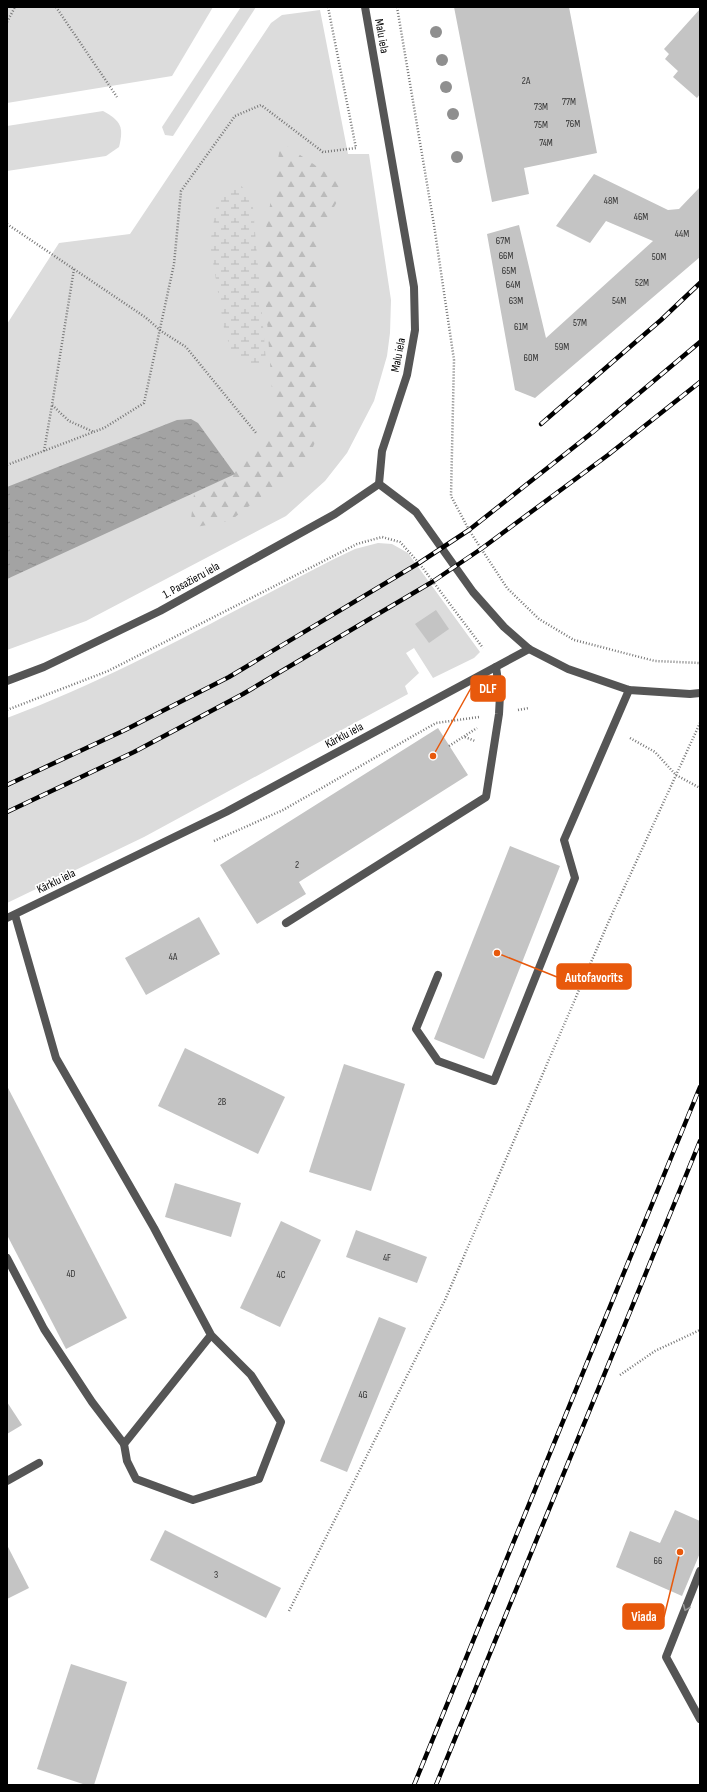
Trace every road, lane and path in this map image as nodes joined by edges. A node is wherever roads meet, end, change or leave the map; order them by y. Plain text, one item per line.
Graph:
1 (15, 7) edge
2 (56, 7) edge
3 (328, 7) edge
4 (365, 7) edge
5 (397, 7) edge
6 (7, 22) edge
7 (117, 97) dead end
8 (7, 224) edge
9 (74, 269) junction
10 (161, 331) junction
11 (52, 405) junction
12 (94, 432) junction
13 (256, 433) dead end
14 (44, 451) junction
15 (7, 465) edge
16 (379, 484) junction
17 (482, 648) dead end
18 (529, 648) junction
19 (700, 662) edge
20 (496, 667) junction
21 (7, 681) edge
22 (629, 690) junction
23 (700, 693) edge
24 (528, 708) dead end
25 (7, 710) edge
26 (499, 714) junction
27 (700, 723) edge
28 (612, 730) junction
29 (449, 746) dead end
30 (676, 775) junction
31 (700, 788) edge
32 (212, 843) dead end
33 (11, 916) edge
34 (286, 923) dead end
35 (438, 975) dead end
36 (7, 1258) edge
37 (700, 1330) edge
38 (211, 1335) junction
39 (620, 1375) dead end
40 (124, 1444) junction
41 (39, 1463) dead end
42 (7, 1481) edge
43 (700, 1571) edge
44 (290, 1611) dead end
45 (700, 1719) edge

1 - 6 path
2 - 7 path
3 - 10 path
4 - 16 street, Malu iela
5 - 19 path
8 - 9 path
9 - 10 path
9 - 11 path
10 - 12 path
10 - 13 path
11 - 12 path
11 - 14 path
12 - 14 path
14 - 15 path
16 - 18 street
16 - 21 street, 1. Pasažieru iela
17 - 25 path
18 - 20 street, Kārklu iela
18 - 22 street
20 - 26 street
20 - 33 street, Kārklu iela
22 - 23 street
22 - 28 street
24 - 26 path
26 - 29 path
26 - 32 path
26 - 34 street
27 - 30 path
28 - 30 path
28 - 35 street
30 - 31 path
30 - 44 path
33 - 38 street
36 - 40 street
37 - 39 path
38 - 40 street
38 - 40 street
41 - 42 street
43 -> 45 street

